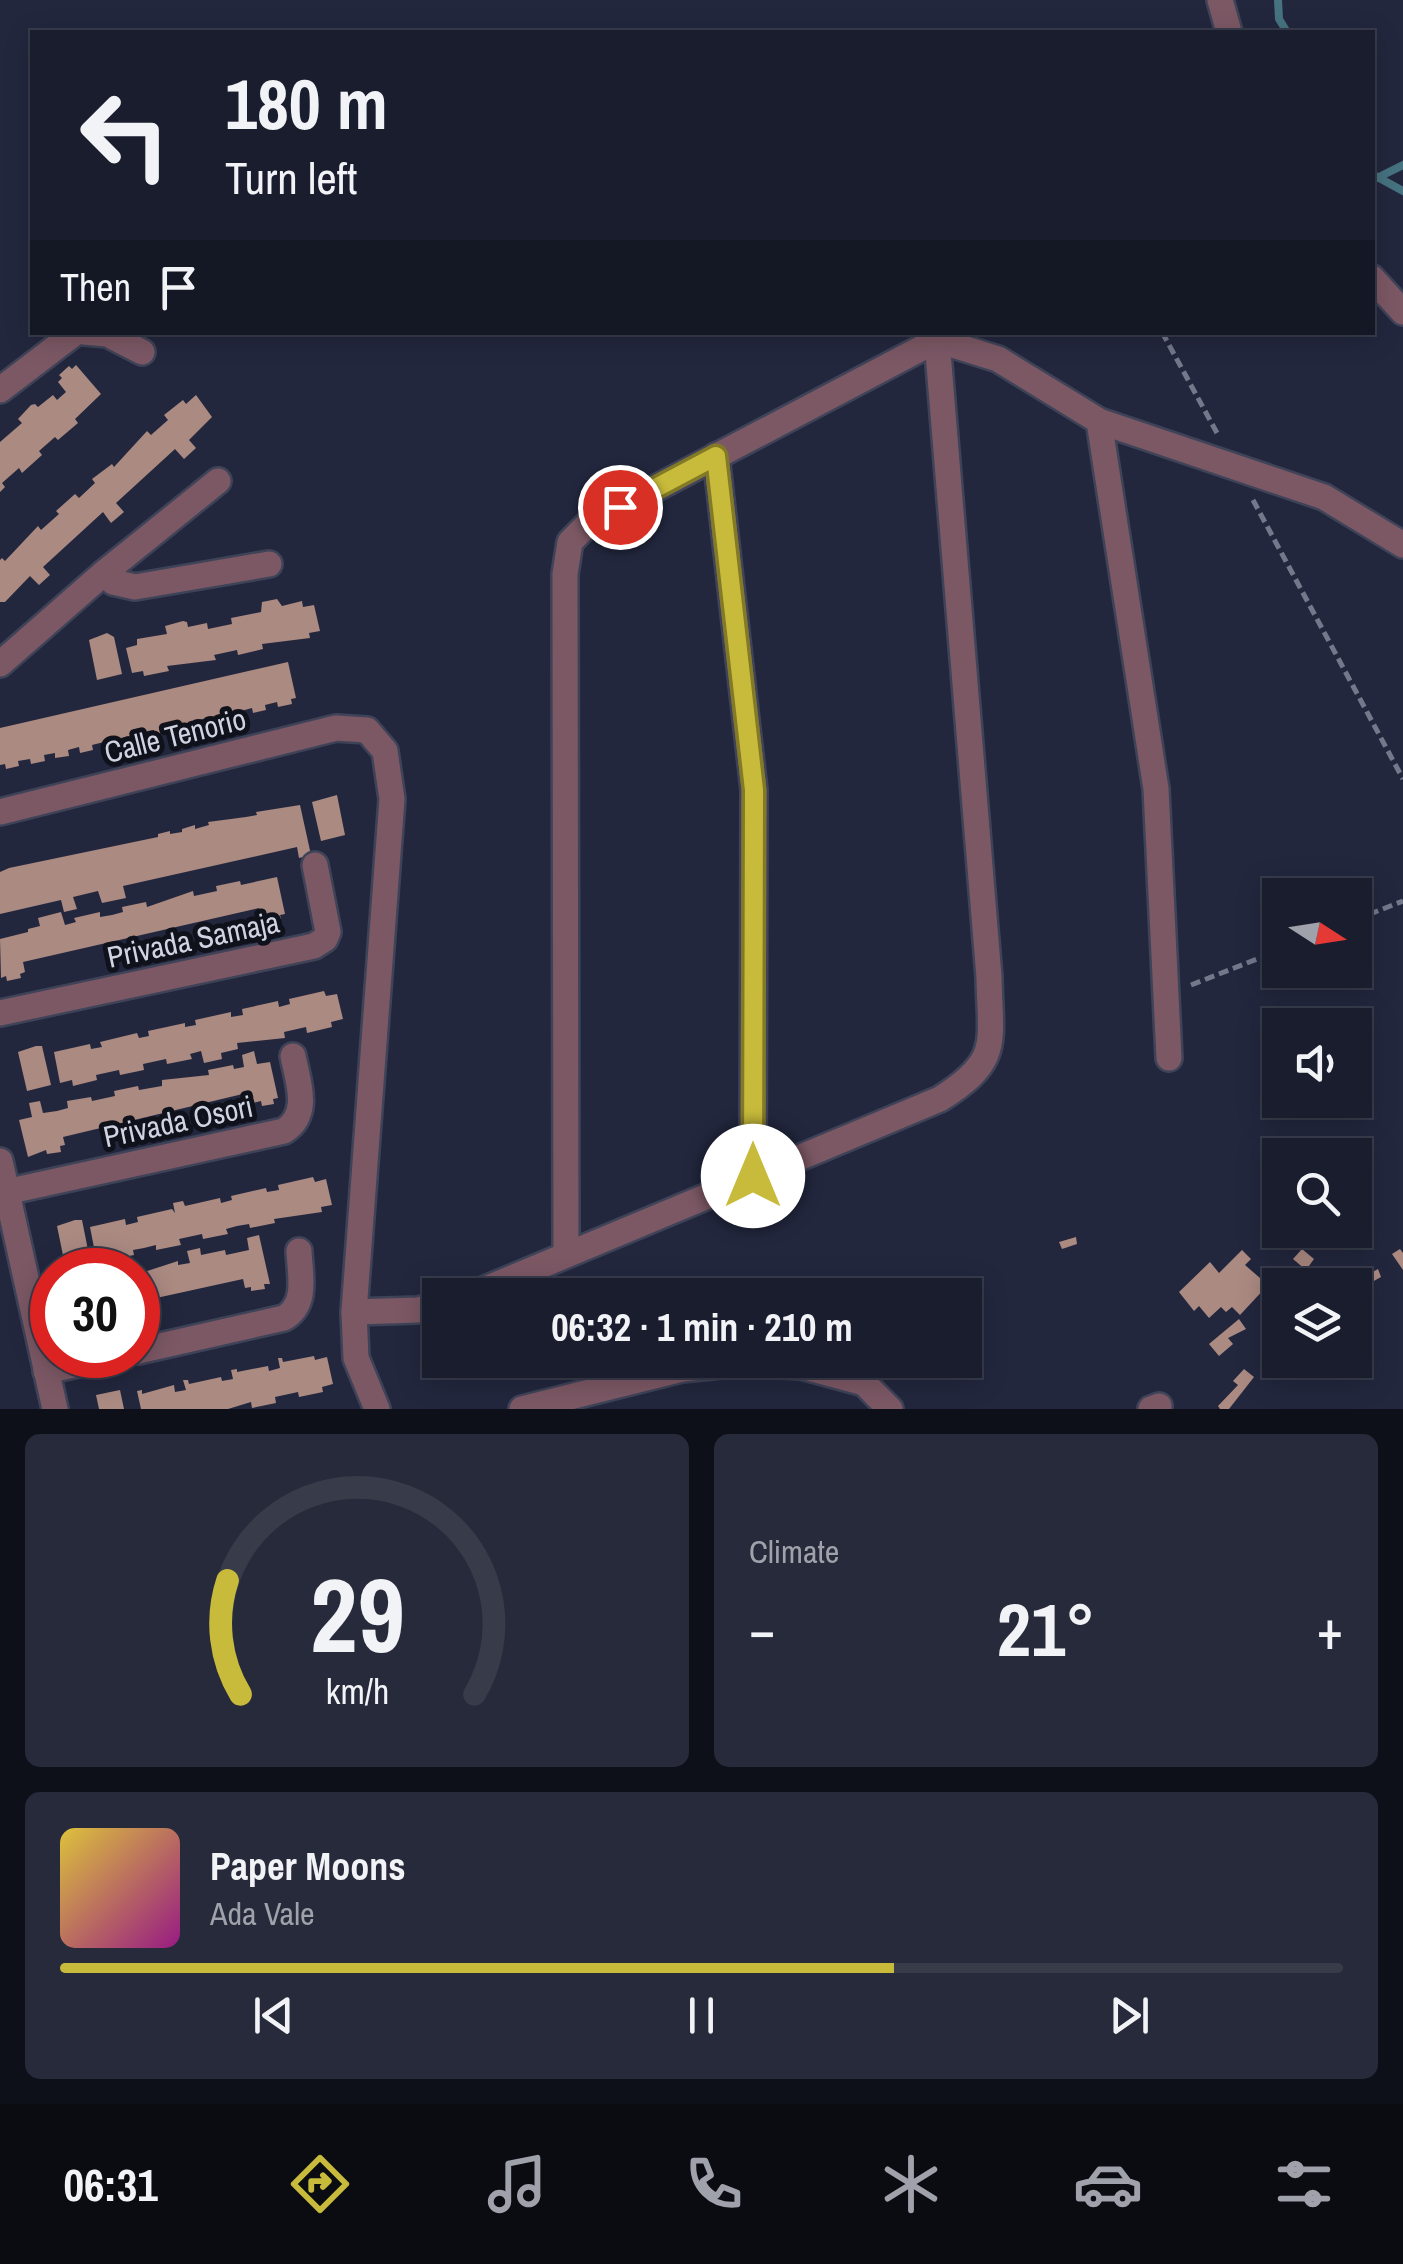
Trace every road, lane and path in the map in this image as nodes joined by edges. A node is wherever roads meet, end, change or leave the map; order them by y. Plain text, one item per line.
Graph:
1 (1220, 0) edge
2 (1228, 30) edge
3 (1375, 281) edge
4 (1403, 312) edge
5 (72, 335) edge
6 (109, 335) edge
7 (1164, 335) edge
8 (936, 340) junction
9 (142, 352) dead end
10 (0, 390) edge
11 (1099, 421) junction
12 (716, 456) junction
13 (1236, 469) junction
14 (218, 481) dead end
15 (1403, 545) edge
16 (269, 564) dead end
17 (104, 573) junction
18 (0, 664) edge
19 (1403, 779) edge
20 (0, 812) edge
21 (315, 865) dead end
22 (1403, 901) edge
23 (1372, 913) edge
24 (1262, 957) edge
25 (1165, 995) junction
26 (0, 1013) edge
27 (294, 1056) dead end
28 (1168, 1058) dead end
29 (0, 1161) edge
30 (753, 1176) junction
31 (6, 1192) junction
32 (300, 1250) dead end
33 (566, 1253) junction
34 (509, 1278) edge
35 (30, 1300) edge
36 (422, 1309) edge
37 (354, 1312) junction
38 (160, 1346) edge
39 (47, 1378) edge
40 (55, 1409) edge
41 (377, 1409) edge
42 (522, 1409) edge
43 (890, 1409) edge

1 - 2 street
3 - 4 street
5 - 10 street
6 - 9 street
7 - 13 path
8 - 11 street
8 - 12 street
8 - 30 street
11 - 13 street
11 - 25 street
12 - 30 street
12 - 33 street
13 - 15 street
13 - 19 path
14 - 17 street
16 - 17 street
17 - 18 street
20 - 37 street, Calle Tenorio
21 - 26 street, Privada Samaja
22 - 23 path
24 - 25 path
25 - 28 street
27 - 31 street, Privada Osori
29 - 31 street
30 - 33 street
31 - 35 street
32 - 38 street
33 - 34 street
36 - 37 street
37 - 41 street
39 - 40 street
42 - 43 street

